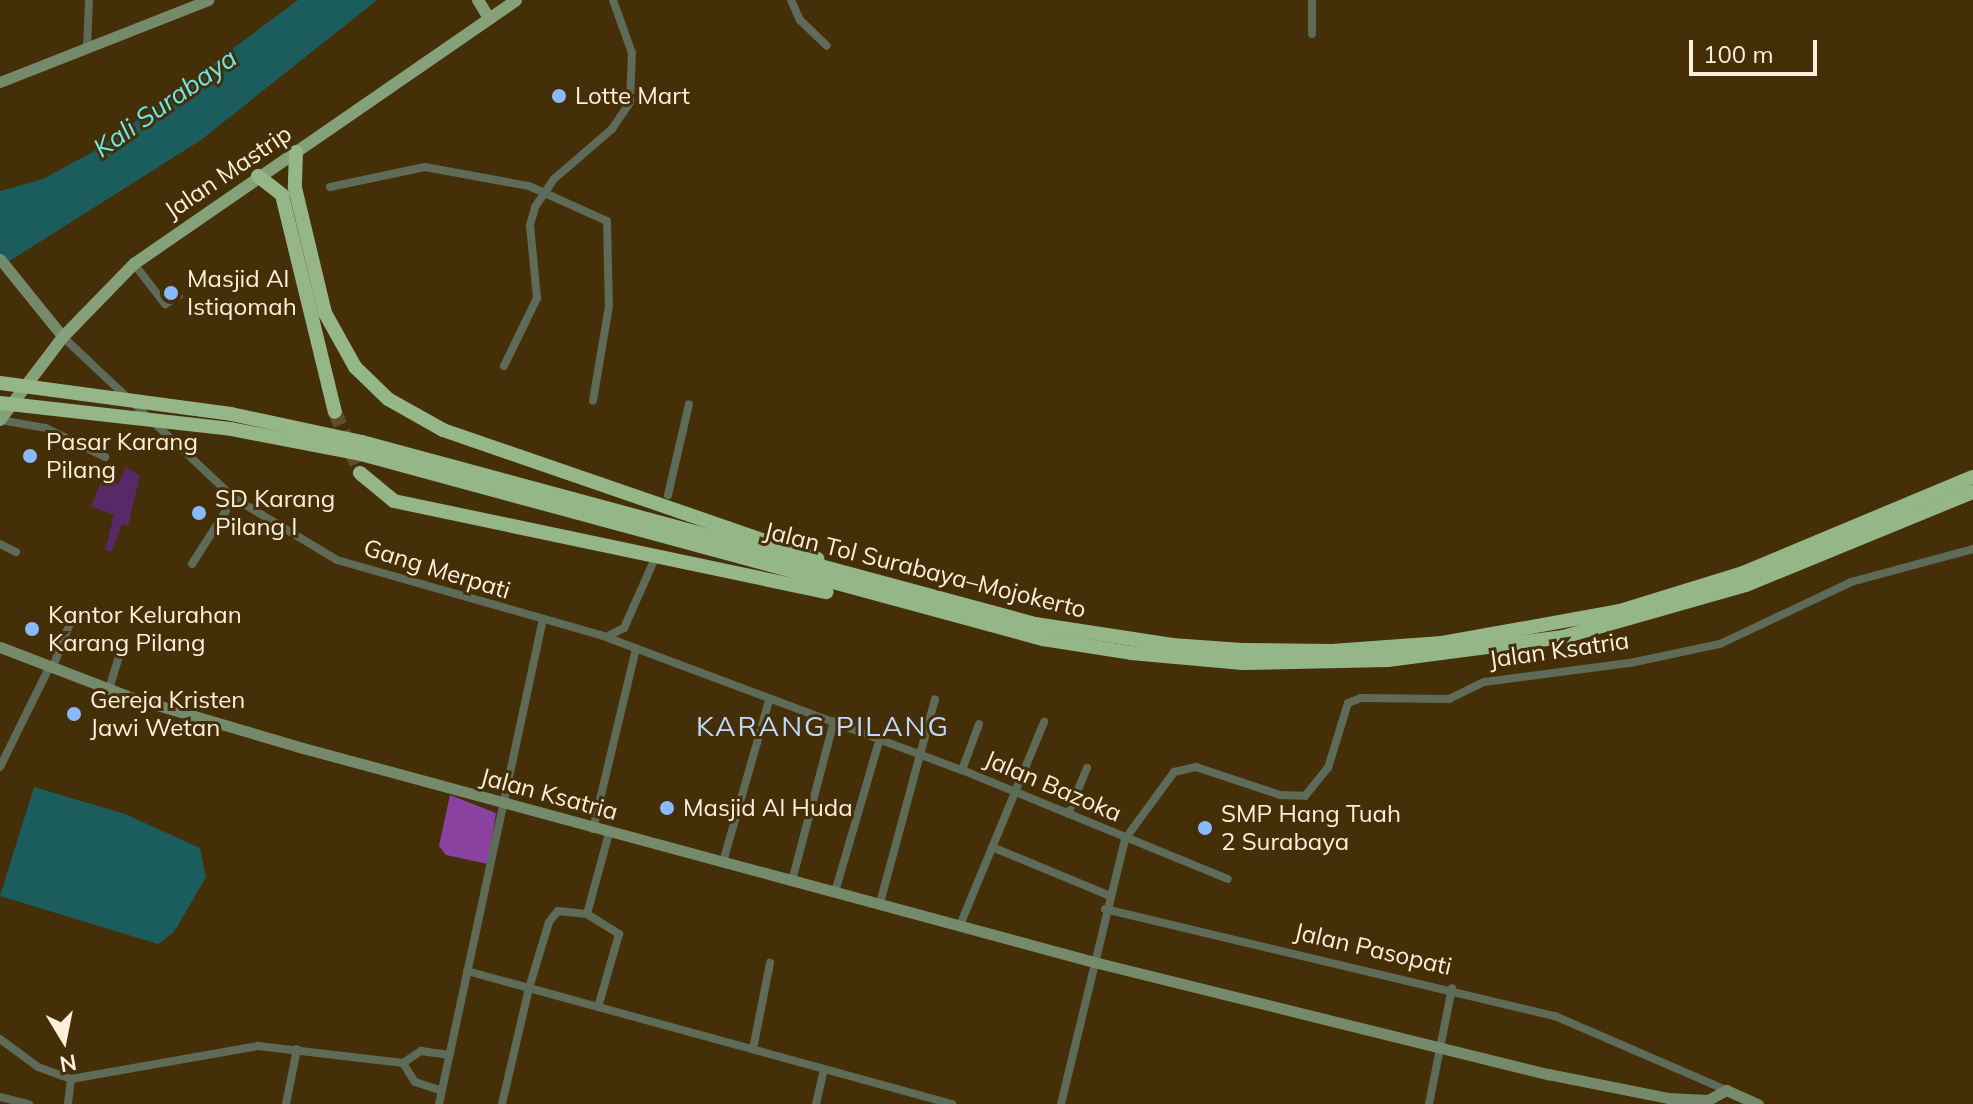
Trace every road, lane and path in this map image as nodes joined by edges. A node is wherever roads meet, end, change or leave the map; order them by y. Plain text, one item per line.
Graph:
1 (89, 0) edge
2 (208, 0) edge
3 (478, 0) edge
4 (516, 0) edge
5 (613, 0) edge
6 (791, 0) edge
7 (1312, 0) edge
8 (489, 18) junction
9 (1312, 34) dead end
10 (827, 46) dead end
11 (87, 48) junction
12 (0, 82) edge
13 (296, 152) junction
14 (258, 176) junction
15 (330, 187) dead end
16 (541, 194) junction
17 (0, 259) edge
18 (134, 264) junction
19 (179, 296) dead end
20 (63, 337) junction
21 (504, 366) dead end
22 (0, 383) edge
23 (593, 401) dead end
24 (0, 403) edge
25 (689, 404) dead end
26 (335, 412) tunnel mouth
27 (0, 420) edge
28 (231, 421) junction
29 (105, 457) dead end
30 (360, 473) tunnel mouth
31 (1973, 477) edge
32 (1973, 492) edge
33 (668, 495) dead end
34 (234, 498) junction
35 (0, 544) edge
36 (1973, 549) edge
37 (16, 552) dead end
38 (653, 563) dead end
39 (192, 564) dead end
40 (1745, 579) junction
41 (883, 585) junction
42 (1704, 593) junction
43 (907, 605) junction
44 (72, 618) dead end
45 (542, 622) junction
46 (603, 636) junction
47 (0, 647) edge
48 (636, 648) junction
49 (119, 656) dead end
50 (50, 668) junction
51 (109, 689) junction
52 (935, 699) dead end
53 (769, 700) junction
54 (834, 721) junction
55 (1044, 722) dead end
56 (979, 724) dead end
57 (880, 738) junction
58 (921, 754) junction
59 (0, 767) edge
60 (1087, 768) dead end
61 (962, 770) junction
62 (1014, 790) junction
63 (503, 805) junction
64 (1068, 814) junction
65 (593, 829) junction
66 (609, 833) junction
67 (1125, 839) junction
68 (992, 847) junction
69 (723, 862) junction
70 (1228, 879) dead end
71 (792, 881) junction
72 (835, 892) junction
73 (1108, 895) junction
74 (880, 903) junction
75 (1105, 909) junction
76 (587, 914) junction
77 (960, 925) junction
78 (1094, 962) junction
79 (770, 963) dead end
80 (467, 971) junction
81 (529, 988) junction
82 (1452, 988) junction
83 (598, 1007) junction
84 (0, 1039) edge
85 (297, 1049) junction
86 (753, 1049) junction
87 (1441, 1050) junction
88 (450, 1055) junction
89 (403, 1063) junction
90 (824, 1069) junction
91 (71, 1079) junction
92 (1726, 1090) junction
93 (442, 1091) junction
94 (0, 1097) edge
95 (29, 1104) edge
96 (68, 1104) edge
97 (286, 1104) edge
98 (439, 1104) edge
99 (502, 1104) edge
100 (816, 1104) edge
101 (952, 1104) edge
102 (1061, 1104) edge
103 (1429, 1104) edge
104 (1758, 1104) edge

1 - 11 street
2 - 11 street
3 - 8 main road
4 - 8 main road, Jalan Mastrip
5 - 16 street
6 - 10 street
7 - 9 street
8 - 13 main road, Jalan Mastrip
11 - 12 street
13 - 14 main road, Jalan Mastrip
13 - 41 highway
14 - 18 main road, Jalan Mastrip
14 - 26 highway
15 - 16 street
16 - 21 street
16 - 23 street
17 - 20 street
18 - 19 street
18 - 20 main road, Jalan Mastrip
20 - 27 main road, Jalan Mastrip
20 - 34 street, Gang Merpati
22 - 28 highway, Jalan Tol Surabaya–Mojokerto, bridge
24 - 28 highway, Jalan Tol Surabaya–Mojokerto, bridge
25 - 33 street
27 - 29 street
28 - 41 highway, Jalan Tol Surabaya–Mojokerto
28 - 43 highway, Jalan Tol Surabaya–Mojokerto
30 - 43 highway
31 - 40 highway, Jalan Tol Surabaya–Mojokerto
32 - 40 highway, Jalan Tol Surabaya–Mojokerto
34 - 39 street
34 - 45 street, Gang Merpati
35 - 37 street
36 - 67 street, Jalan Ksatria
38 - 46 street
40 - 42 highway, Jalan Tol Surabaya–Mojokerto
41 - 42 highway, Jalan Tol Surabaya–Mojokerto
42 - 43 highway, Jalan Tol Surabaya–Mojokerto
44 - 50 street
45 - 46 street, Gang Merpati
45 - 63 street
46 - 48 street, Gang Merpati
47 - 50 street, Jalan Ksatria
48 - 53 street, Jalan Bazoka
48 - 65 street
49 - 51 street
50 - 51 street, Jalan Ksatria
50 - 59 street
51 - 63 street, Jalan Ksatria
52 - 58 street
53 - 54 street, Jalan Bazoka
53 - 69 street
54 - 57 street, Jalan Bazoka
54 - 71 street
55 - 62 street
56 - 61 street
57 - 58 street, Jalan Bazoka
57 - 72 street
58 - 61 street, Jalan Bazoka
58 - 74 street
60 - 64 street
61 - 62 street, Jalan Bazoka
62 - 64 street, Jalan Bazoka
62 - 68 street
63 - 65 street, Jalan Ksatria
63 - 80 street
64 - 67 street, Jalan Bazoka
65 - 66 street, Jalan Ksatria
66 - 69 street, Jalan Ksatria
66 - 76 street
67 - 70 street, Jalan Bazoka
67 - 73 street, Jalan Ksatria
68 - 73 street
68 - 77 street
69 - 71 street, Jalan Ksatria
71 - 72 street, Jalan Ksatria
72 - 74 street, Jalan Ksatria
73 - 75 street, Jalan Ksatria
74 - 77 street, Jalan Ksatria
75 - 78 street, Jalan Ksatria
75 - 82 street, Jalan Pasopati
76 - 81 street
76 - 83 street
77 - 78 street, Jalan Ksatria
78 - 87 street, Jalan Ksatria
78 - 102 street
79 - 86 street
80 - 81 street
80 - 88 street
81 - 83 street
81 - 99 street
82 - 87 street
82 - 92 street, Jalan Pasopati
83 - 86 street
84 - 91 street
85 - 89 street
85 - 91 street
85 - 97 street
86 - 90 street
87 - 92 street, Jalan Ksatria
87 - 103 street
88 - 89 street
88 - 93 street
89 - 93 street
90 - 100 street
90 - 101 street
91 - 96 street
92 - 104 street
93 - 98 street
94 - 95 street

